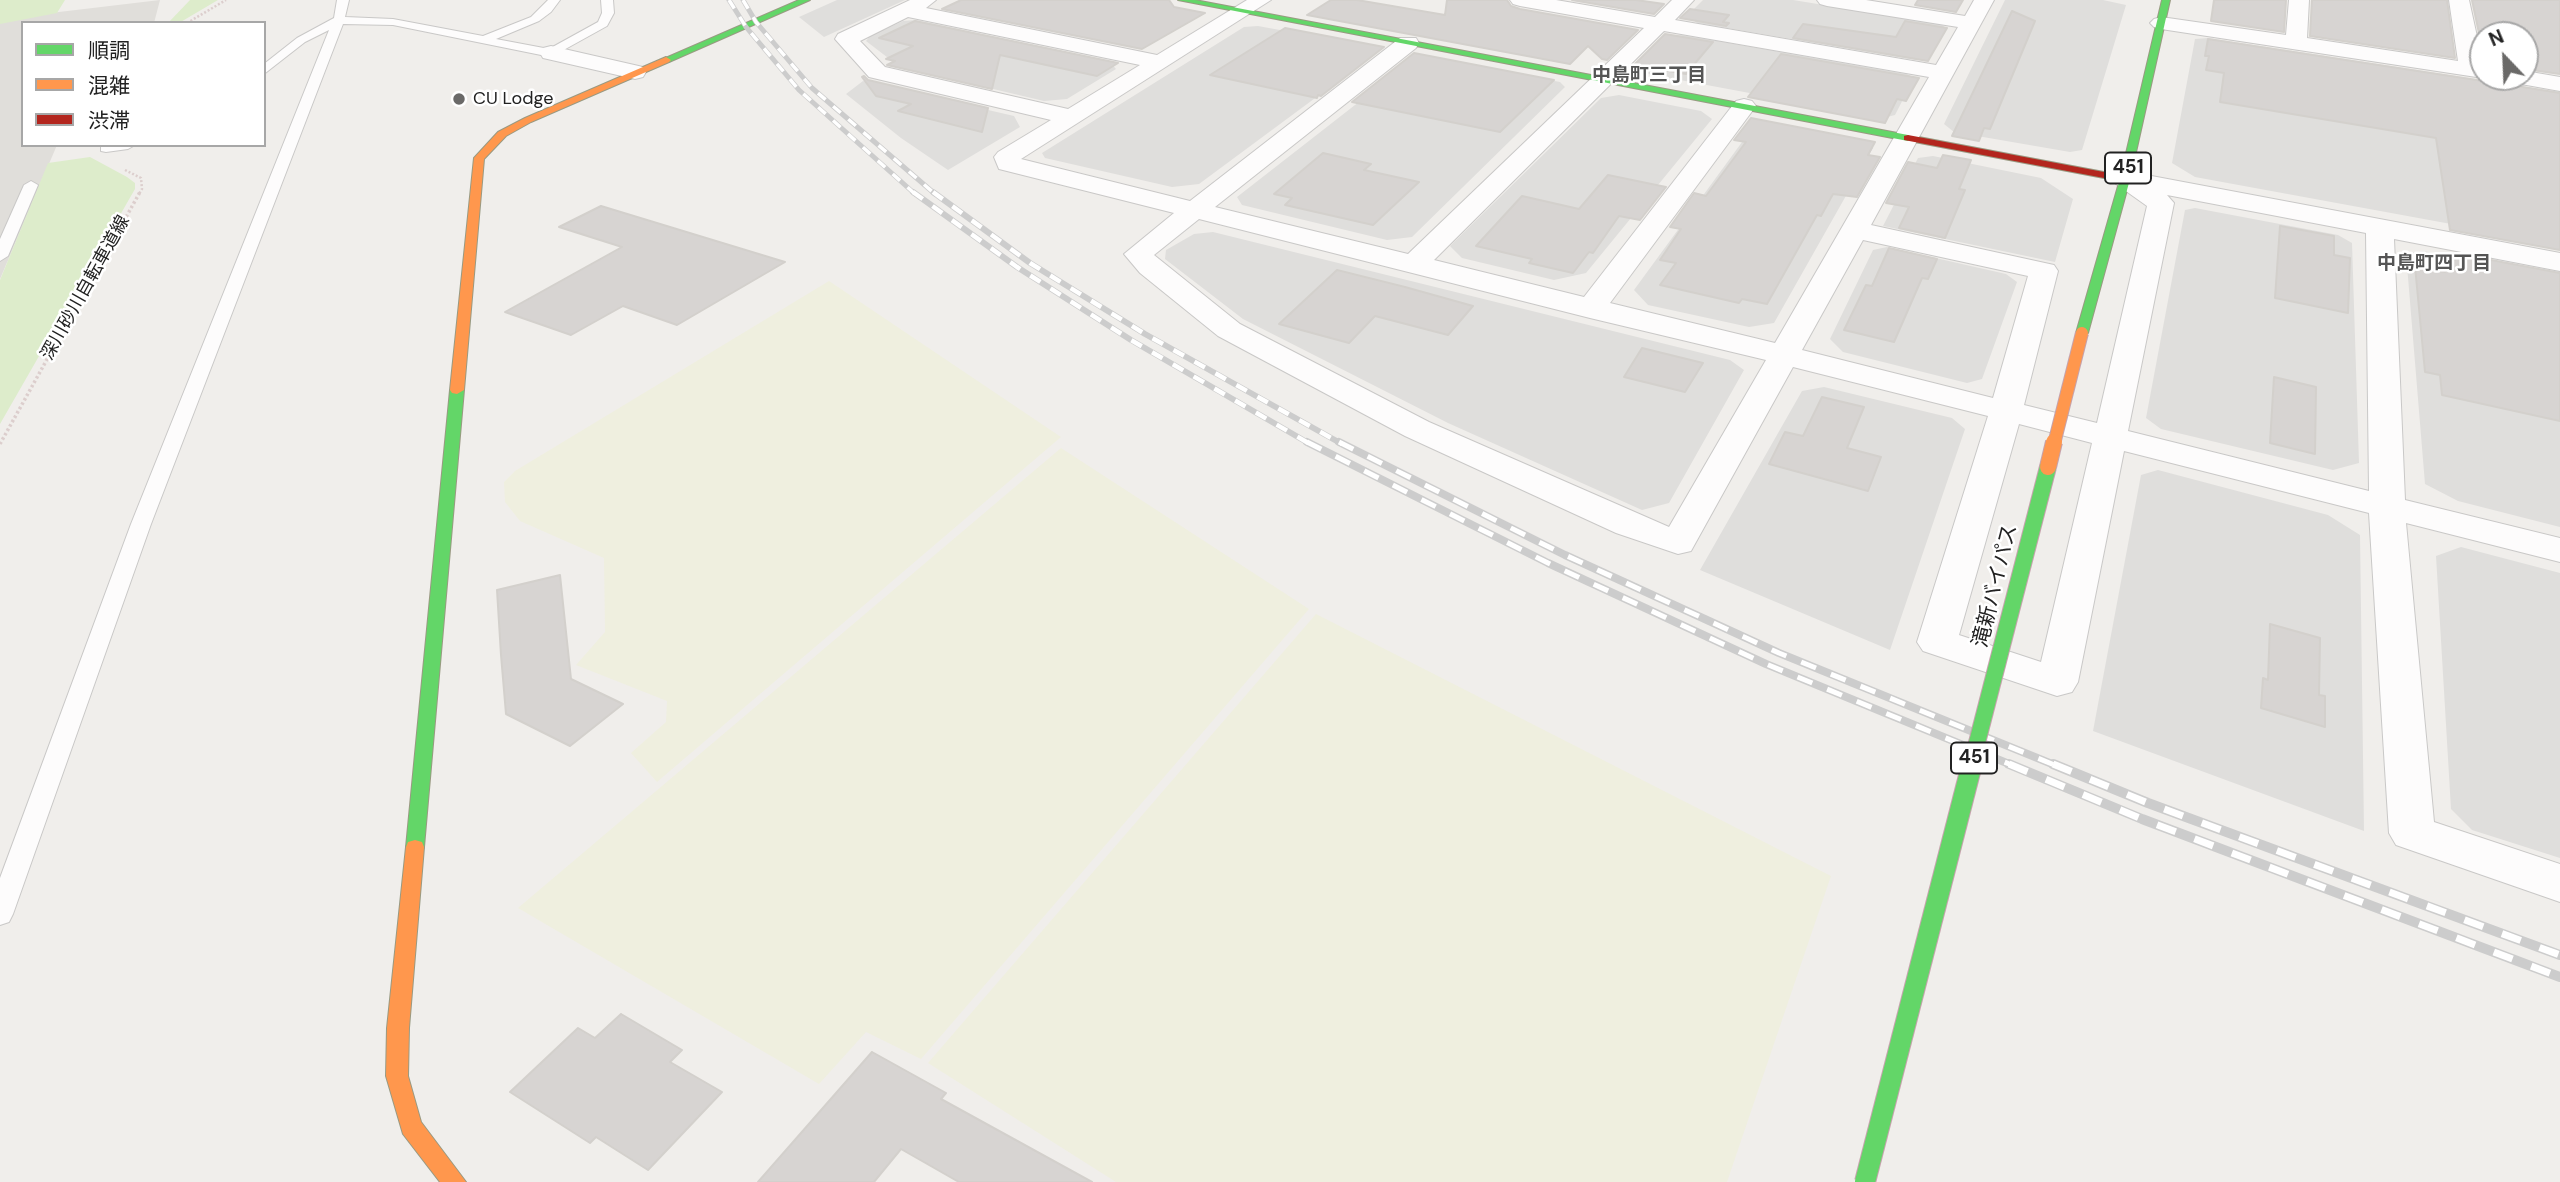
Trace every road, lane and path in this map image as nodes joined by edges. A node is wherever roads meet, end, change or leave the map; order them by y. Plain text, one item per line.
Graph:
1 (226, 0) edge
2 (343, 0) edge
3 (555, 0) edge
4 (607, 0) edge
5 (806, 0) edge
6 (1182, 0) edge
7 (1261, 0) edge
8 (1520, 0) edge
9 (1684, 0) edge
10 (1828, 0) edge
11 (1984, 0) edge
12 (2299, 0) edge
13 (2459, 0) edge
14 (916, 5) edge
15 (2160, 6) edge
16 (1242, 11) junction
17 (339, 20) junction
18 (190, 21) edge
19 (1971, 23) junction
20 (1659, 24) junction
21 (2469, 39) edge
22 (483, 40) junction
23 (1408, 43) junction
24 (2295, 43) junction
25 (551, 53) junction
26 (1159, 62) junction
27 (266, 68) edge
28 (2469, 69) edge
29 (635, 72) junction
30 (1945, 73) junction
31 (1600, 79) junction
32 (2539, 80) edge
33 (2560, 84) edge
34 (1744, 106) junction
35 (1070, 117) junction
36 (1906, 138) junction
37 (113, 147) edge
38 (106, 148) joint
39 (2125, 179) junction
40 (31, 185) dead end
41 (1195, 210) junction
42 (2379, 227) junction
43 (1854, 230) junction
44 (0, 256) edge
45 (2560, 262) edge
46 (1413, 264) junction
47 (1591, 309) junction
48 (1784, 355) junction
49 (2006, 410) junction
50 (2110, 437) junction
51 (0, 444) edge
52 (2387, 506) junction
53 (2560, 550) edge
54 (2560, 883) edge
55 (0, 914) edge
56 (453, 1182) edge
57 (1865, 1182) edge

1 - 18 path
2 - 17 lane
3 - 22 lane
4 - 25 lane
5 - 29 main road
6 - 16 main road
7 - 16 street
8 - 20 street
9 - 20 street
10 - 19 street
11 - 19 street
12 - 24 street
13 - 21 street
14 - 26 street
14 - 35 street
15 - 24 street
15 - 39 main road, 滝新バイパス / 451
16 - 23 main road
16 - 26 street
17 - 22 lane
17 - 27 lane
17 - 55 lane
19 - 30 street
20 - 30 street
20 - 31 street
22 - 25 lane
23 - 31 main road
23 - 41 street
24 - 28 street
25 - 29 street
26 - 35 street
29 - 56 main road
30 - 36 street
31 - 34 main road
31 - 46 street
32 - 33 street
34 - 36 main road
34 - 47 street
35 - 41 street
36 - 39 main road
36 - 43 street
37 - 38 lane
38 - 51 path, 深川砂川自転車道線
39 - 42 street
39 - 50 street
39 - 57 main road, 滝新バイパス / 451, bridge
40 - 44 lane
41 - 46 street
41 - 48 street
42 - 45 street
42 - 52 street
43 - 48 street
43 - 49 street
46 - 47 street
47 - 48 street
48 - 49 street
49 - 50 street
49 - 50 street
50 - 52 street
52 - 53 street
52 - 54 street

